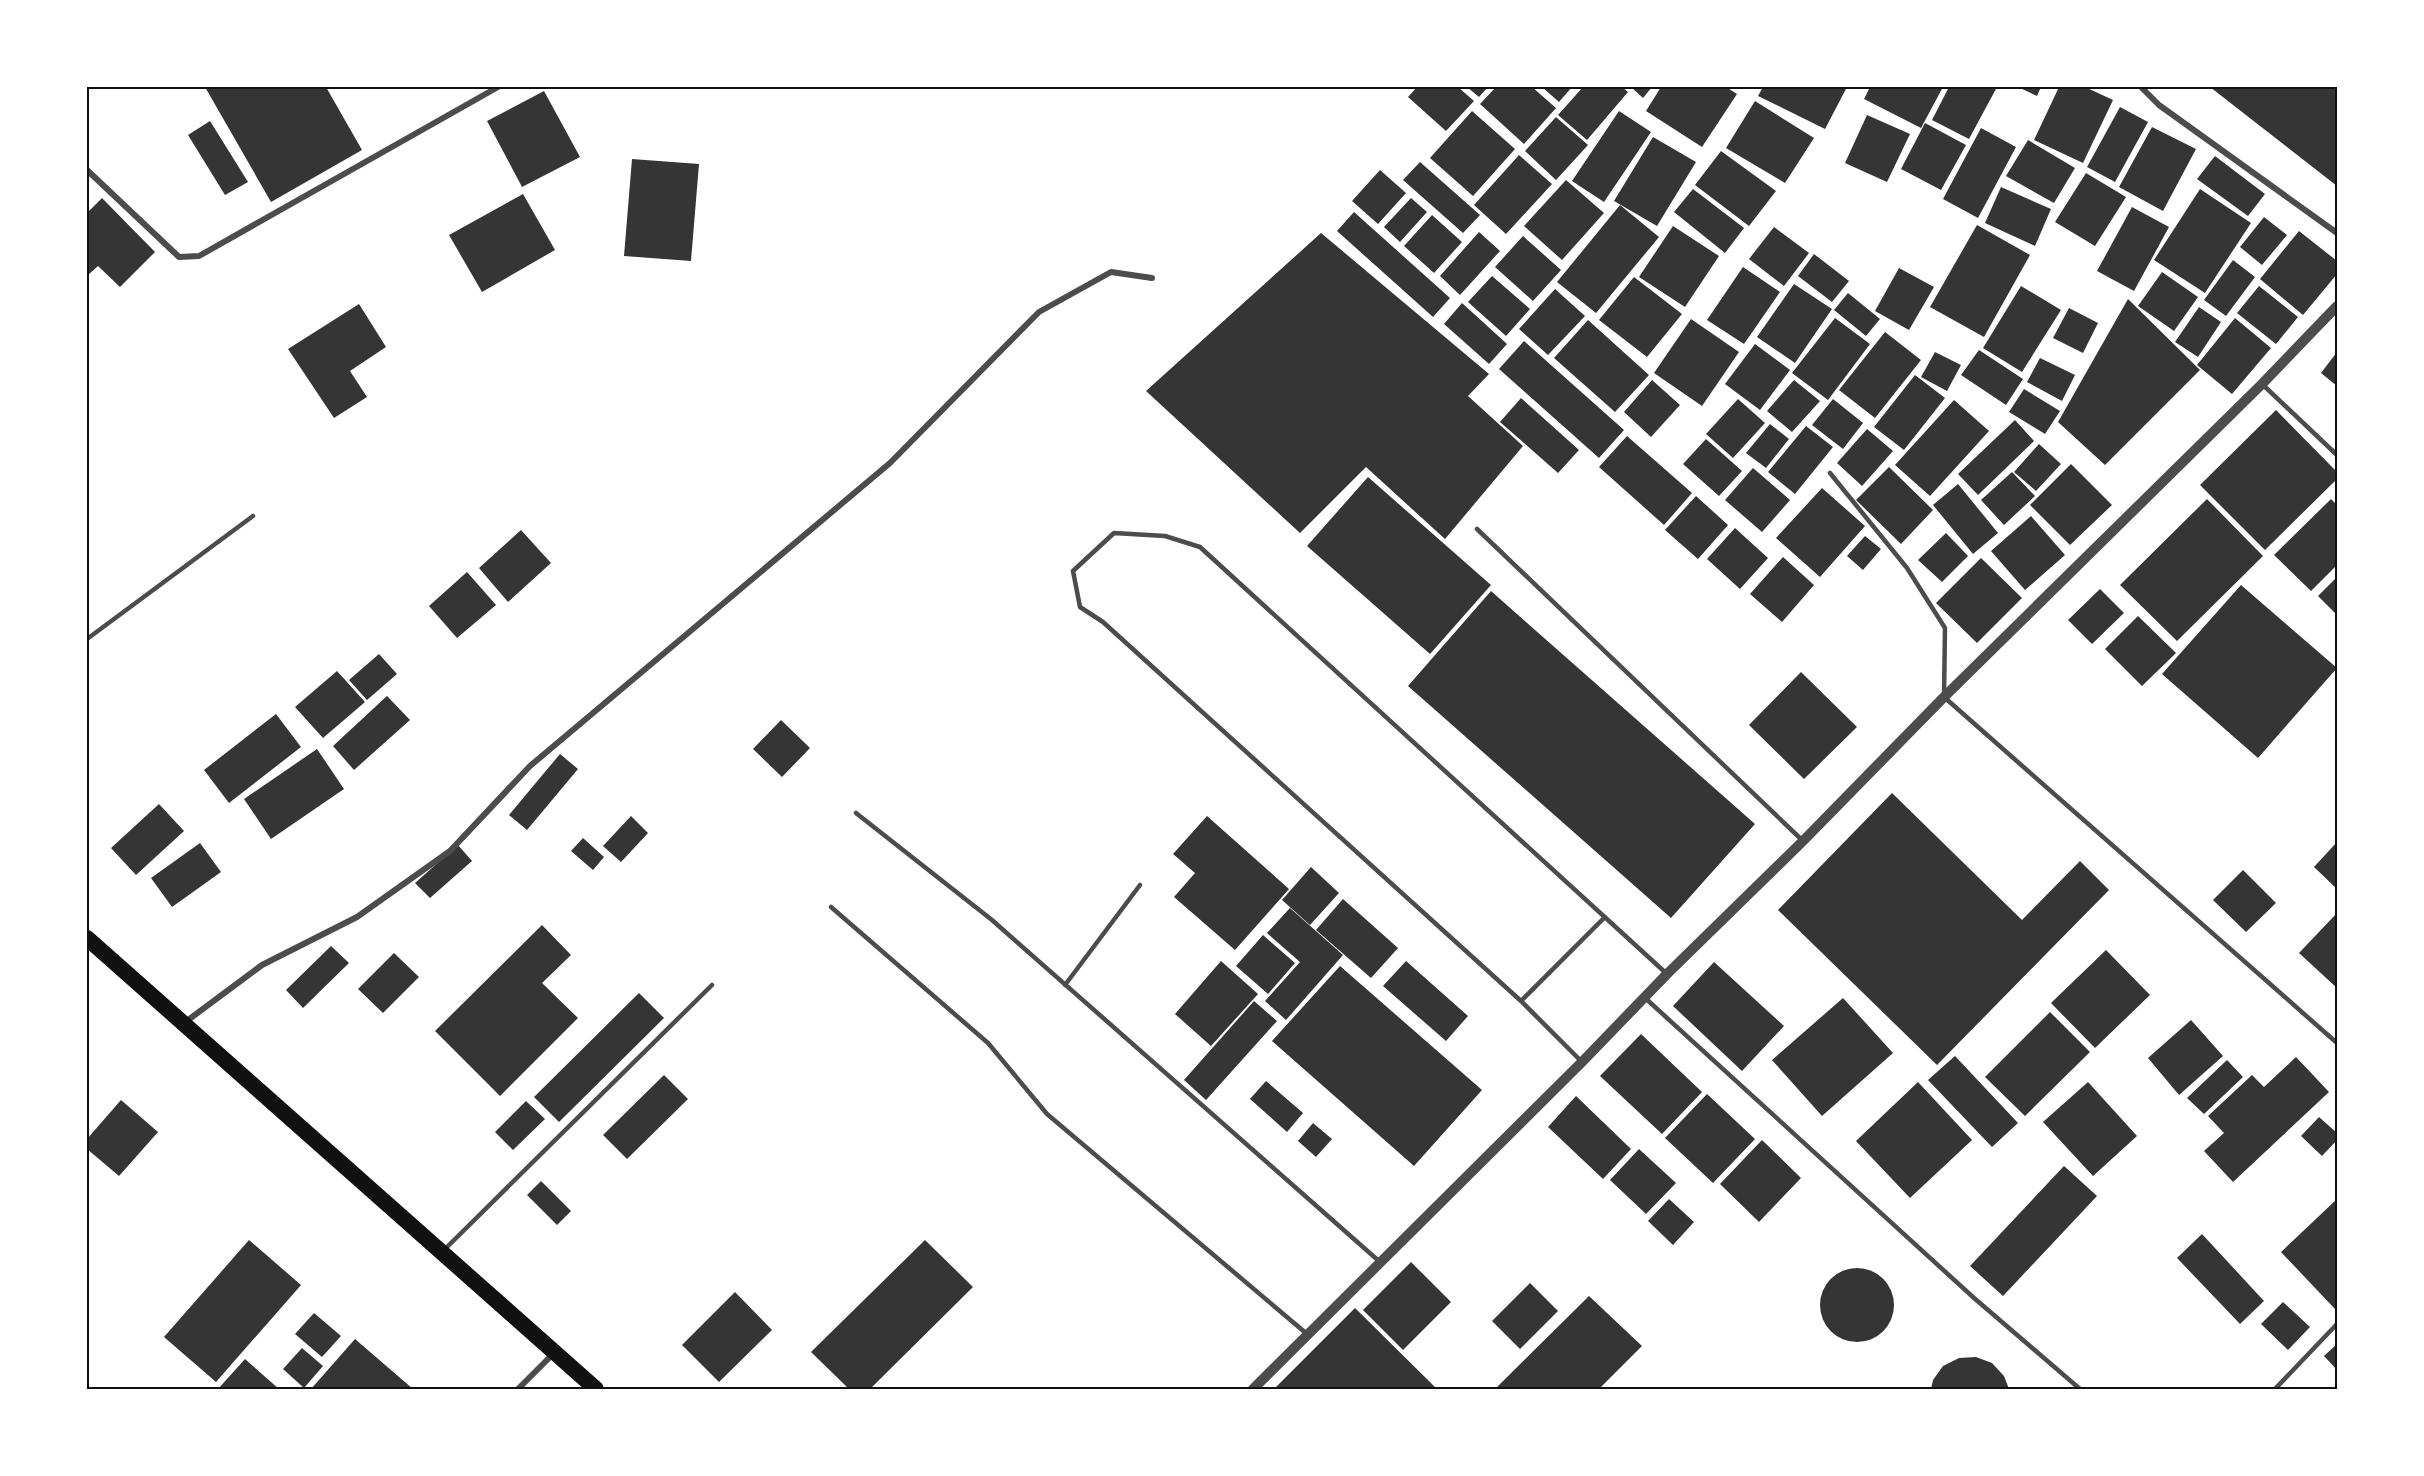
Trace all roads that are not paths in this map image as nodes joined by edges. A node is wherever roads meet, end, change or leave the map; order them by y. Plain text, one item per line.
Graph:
1 (498, 87) edge
2 (2141, 87) edge
3 (87, 170) edge
4 (2337, 233) edge
5 (1152, 278) dead end
6 (2337, 306) edge
7 (2262, 384) junction
8 (2337, 455) edge
9 (1830, 473) dead end
10 (253, 516) dead end
11 (1477, 529) dead end
12 (87, 639) edge
13 (1944, 697) junction
14 (856, 813) dead end
15 (1803, 841) junction
16 (1140, 885) dead end
17 (831, 907) dead end
18 (1605, 917) junction
19 (87, 938) edge
20 (1667, 974) junction
21 (712, 985) dead end
22 (1065, 985) junction
23 (1644, 998) junction
24 (1521, 1001) junction
25 (184, 1023) junction
26 (2337, 1043) edge
27 (1582, 1062) junction
28 (441, 1253) junction
29 (1380, 1262) junction
30 (2337, 1324) edge
31 (1307, 1334) junction
32 (554, 1353) junction
33 (518, 1389) edge
34 (596, 1389) edge
35 (1253, 1389) edge
36 (2080, 1389) edge
37 (2275, 1389) edge

1 - 3 street
2 - 4 street
5 - 25 street
6 - 7 street
7 - 8 lane
7 - 13 street
9 - 13 lane
10 - 12 lane
11 - 15 lane
13 - 15 street
13 - 26 lane
14 - 22 lane
15 - 20 street
16 - 22 lane
17 - 31 lane
18 - 20 lane
18 - 24 lane
18 - 24 lane
19 - 25 highway
20 - 23 street
21 - 28 lane
22 - 29 lane
23 - 27 street
23 - 36 lane
24 - 27 lane
25 - 28 highway
27 - 29 street
28 - 32 highway
29 - 31 street
30 - 37 lane
31 - 35 street
32 - 33 street
32 - 34 highway

